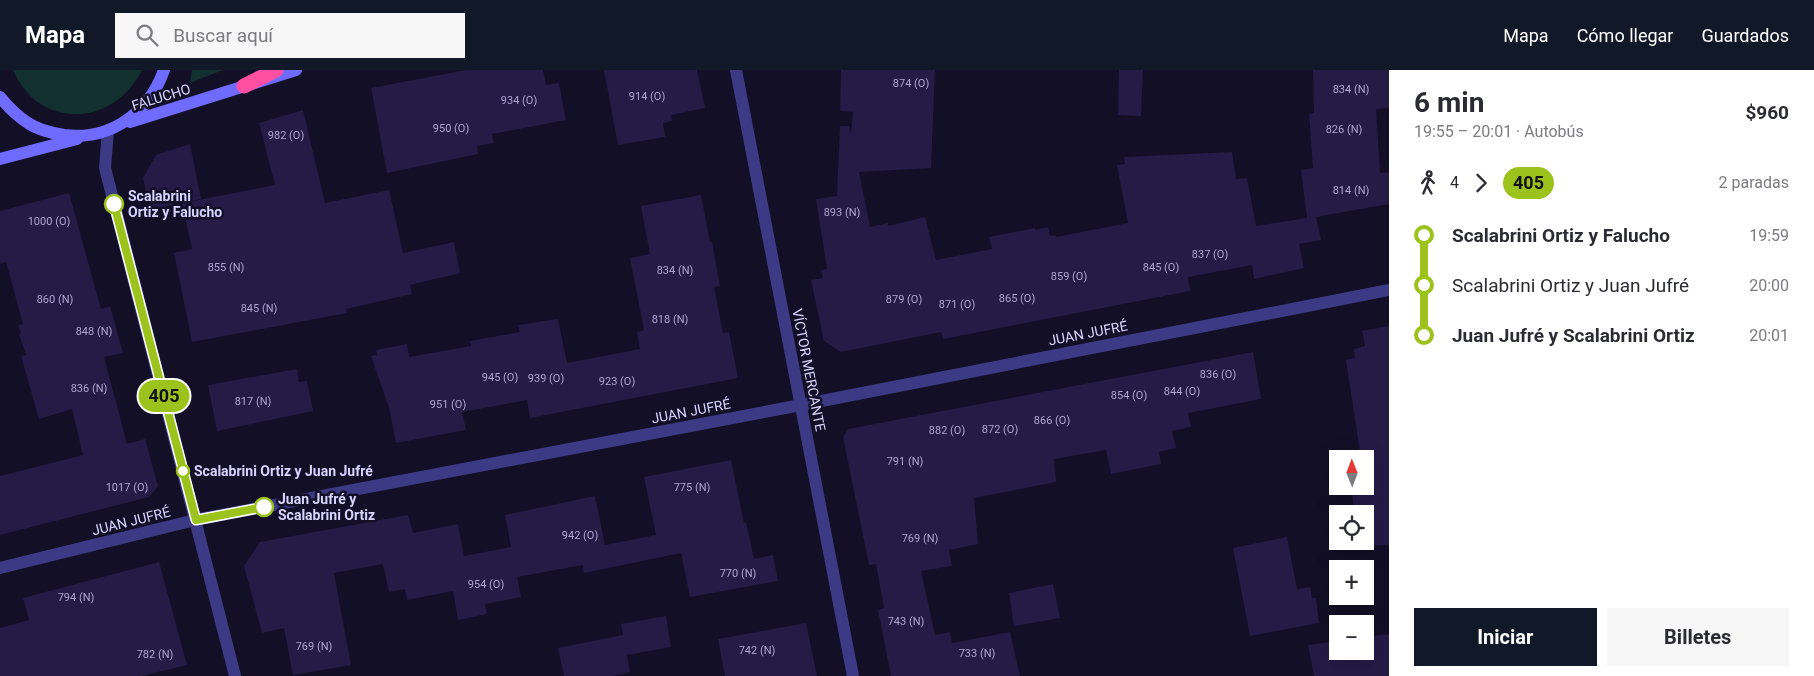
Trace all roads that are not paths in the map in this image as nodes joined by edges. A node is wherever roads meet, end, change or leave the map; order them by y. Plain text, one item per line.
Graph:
1 (164, 70) edge
2 (276, 70) edge
3 (296, 70) edge
4 (736, 70) edge
5 (244, 86) junction
6 (0, 97) edge
7 (120, 125) junction
8 (108, 130) junction
9 (91, 135) junction
10 (0, 159) edge
11 (1389, 290) edge
12 (801, 405) junction
13 (196, 520) junction
14 (0, 568) edge
15 (235, 676) edge
16 (853, 676) edge

1 - 7 street
2 - 5 highway
3 - 5 street, FALUCHO
4 - 12 street, VÍCTOR MERCANTE
5 - 7 street, FALUCHO
6 - 9 street
7 - 8 street
8 - 9 street
8 - 13 street
9 - 10 street
11 - 12 street, JUAN JUFRÉ
12 - 13 street, JUAN JUFRÉ
12 - 16 street, VÍCTOR MERCANTE
13 - 14 street, JUAN JUFRÉ
13 - 15 street

